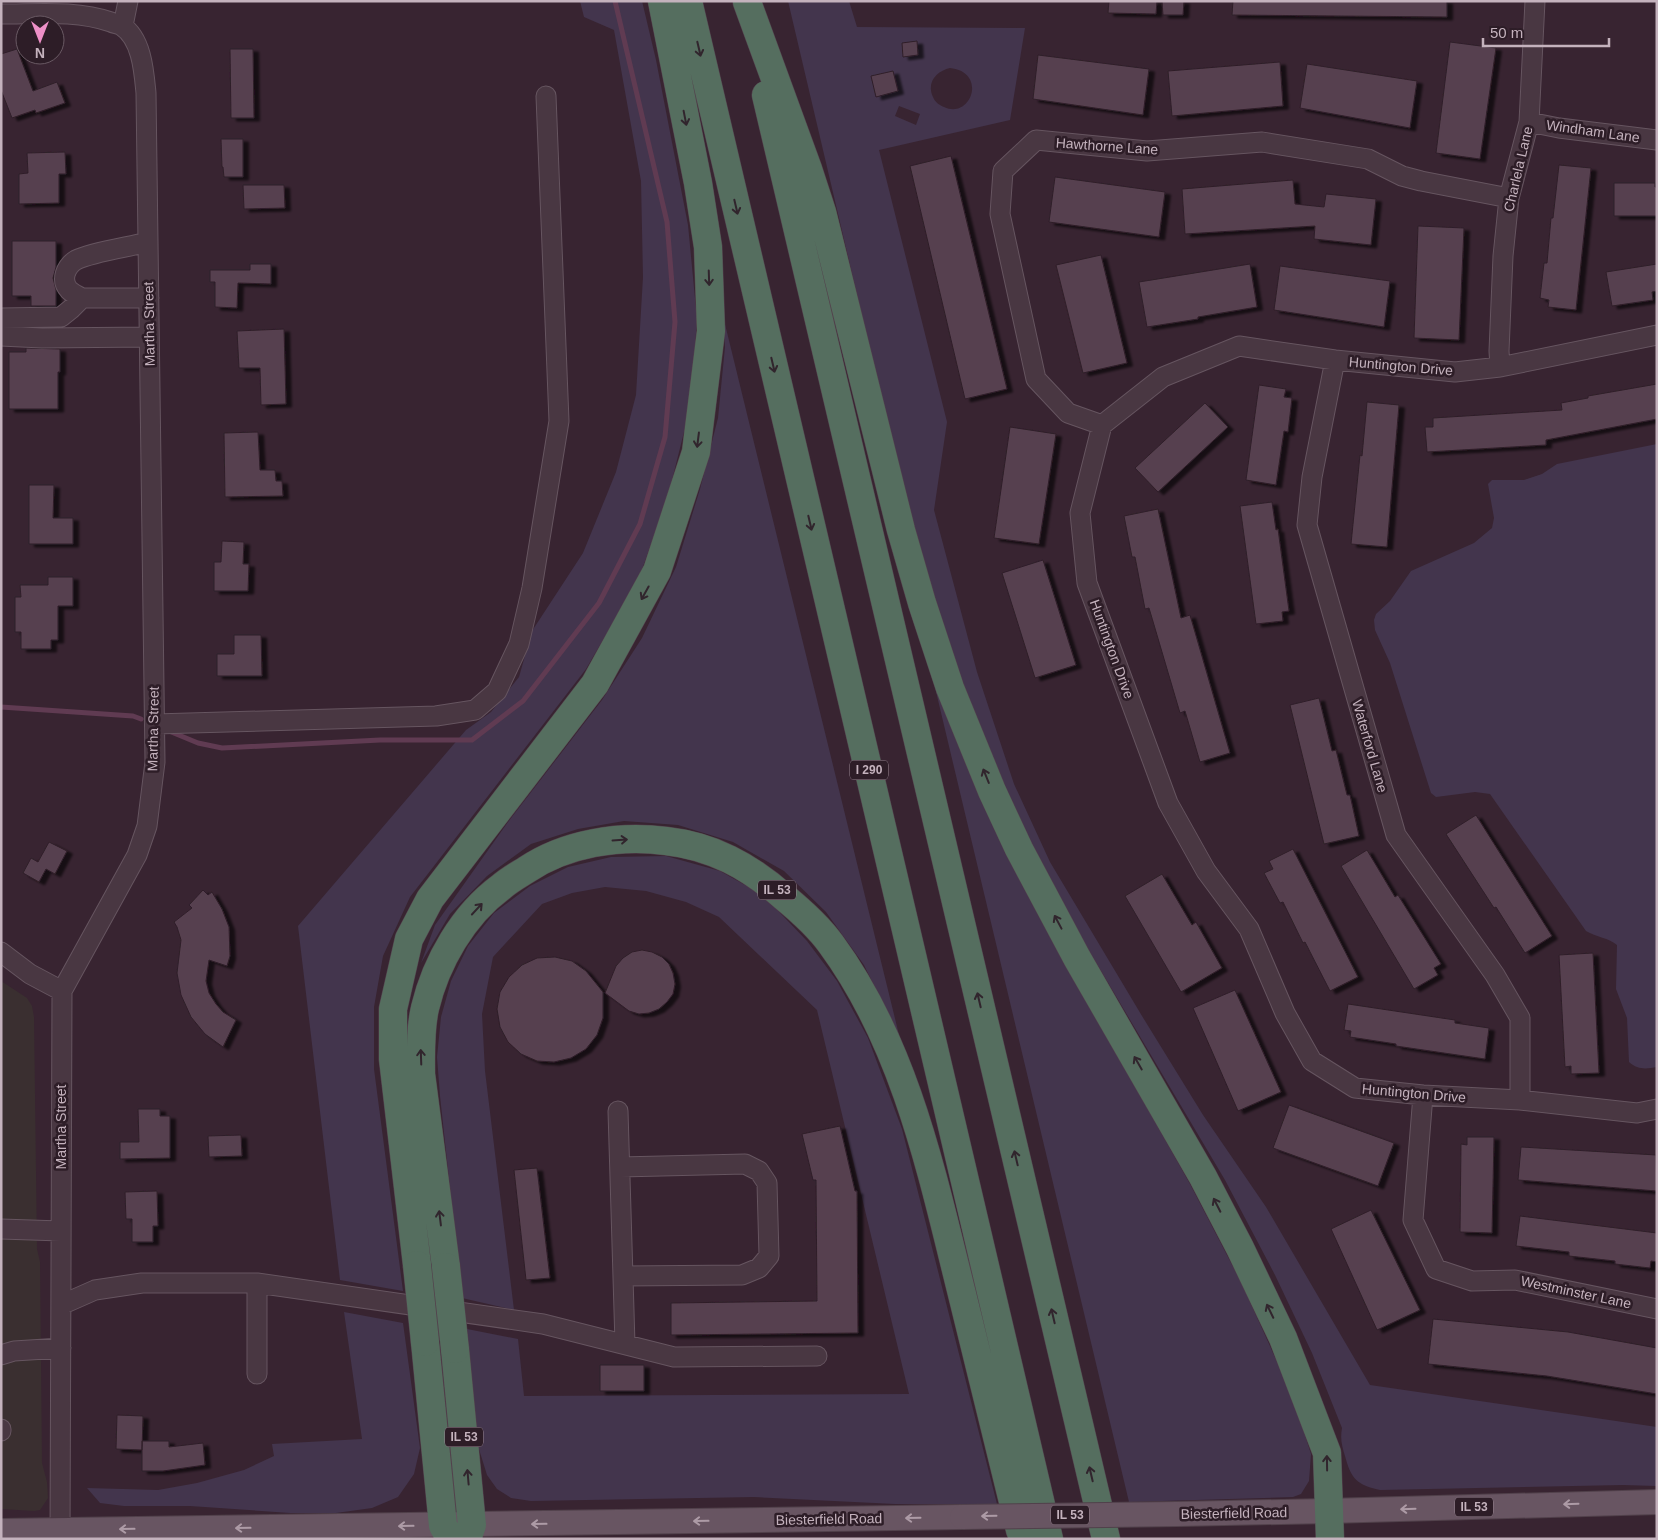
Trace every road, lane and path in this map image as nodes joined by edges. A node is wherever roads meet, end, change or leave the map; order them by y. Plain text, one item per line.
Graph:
1 (128, 1) edge
2 (662, 1) edge
3 (688, 1) edge
4 (1535, 1) edge
5 (747, 2) edge
6 (1, 14) edge
7 (123, 26) junction
8 (546, 96) dead end
9 (1529, 122) junction
10 (1657, 140) edge
11 (1509, 198) junction
12 (148, 242) junction
13 (82, 298) junction
14 (149, 298) junction
15 (1, 318) edge
16 (1657, 334) edge
17 (1, 336) edge
18 (149, 337) junction
19 (1334, 360) junction
20 (1500, 367) junction
21 (1102, 425) junction
22 (155, 724) junction
23 (1, 952) edge
24 (62, 991) junction
25 (1423, 1095) junction
26 (1520, 1100) junction
27 (1657, 1108) edge
28 (618, 1111) dead end
29 (620, 1167) junction
30 (1, 1229) edge
31 (61, 1231) junction
32 (623, 1276) junction
33 (257, 1283) junction
34 (60, 1305) junction
35 (1657, 1309) edge
36 (625, 1344) junction
37 (60, 1348) junction
38 (1, 1355) edge
39 (818, 1356) dead end
40 (257, 1374) dead end
41 (1657, 1502) edge
42 (1328, 1512) junction
43 (1, 1531) edge
44 (458, 1532) edge
45 (55, 1533) edge
46 (1024, 1539) edge
47 (1048, 1539) edge
48 (1106, 1539) edge
49 (1330, 1539) edge

1 - 7 street
2 -> 44 highway, bridge
3 -> 47 highway, I 290
4 - 9 street, Charlela Lane
42 -> 5 highway
48 -> 5 highway
6 - 7 street
7 - 12 street, Martha Street
8 - 22 street
9 - 10 street, Windham Lane
9 - 11 street, Charlela Lane
11 - 20 street, Charlela Lane
11 - 21 street, Hawthorne Lane
12 - 13 street
12 - 14 street, Martha Street
13 - 14 street
13 - 15 street
14 - 18 street, Martha Street
16 - 20 street, Huntington Drive
17 - 18 street
18 - 22 street, Martha Street
19 - 20 street, Huntington Drive
19 - 21 street, Huntington Drive
19 - 26 street, Waterford Lane
21 - 25 street, Huntington Drive
22 - 24 street, Martha Street
23 - 24 street
24 - 31 street, Martha Street
25 - 26 street, Huntington Drive
25 - 35 street, Westminster Lane
26 - 27 street, Huntington Drive
28 - 29 street
29 - 32 street
29 - 32 street
30 - 31 street
31 - 34 street, Martha Street
32 - 36 street
33 - 34 street
33 - 36 street
33 - 40 street
34 - 37 street, Martha Street
36 - 39 street
37 - 38 street
37 - 45 street, Martha Street
41 -> 42 main road, Biesterfield Road / IL 53
42 -> 44 main road, Biesterfield Road / IL 53, bridge
42 - 49 highway
43 - 45 main road, Biesterfield Road
44 -> 45 main road, Biesterfield Road / IL 53
44 -> 46 highway, IL 53, bridge

